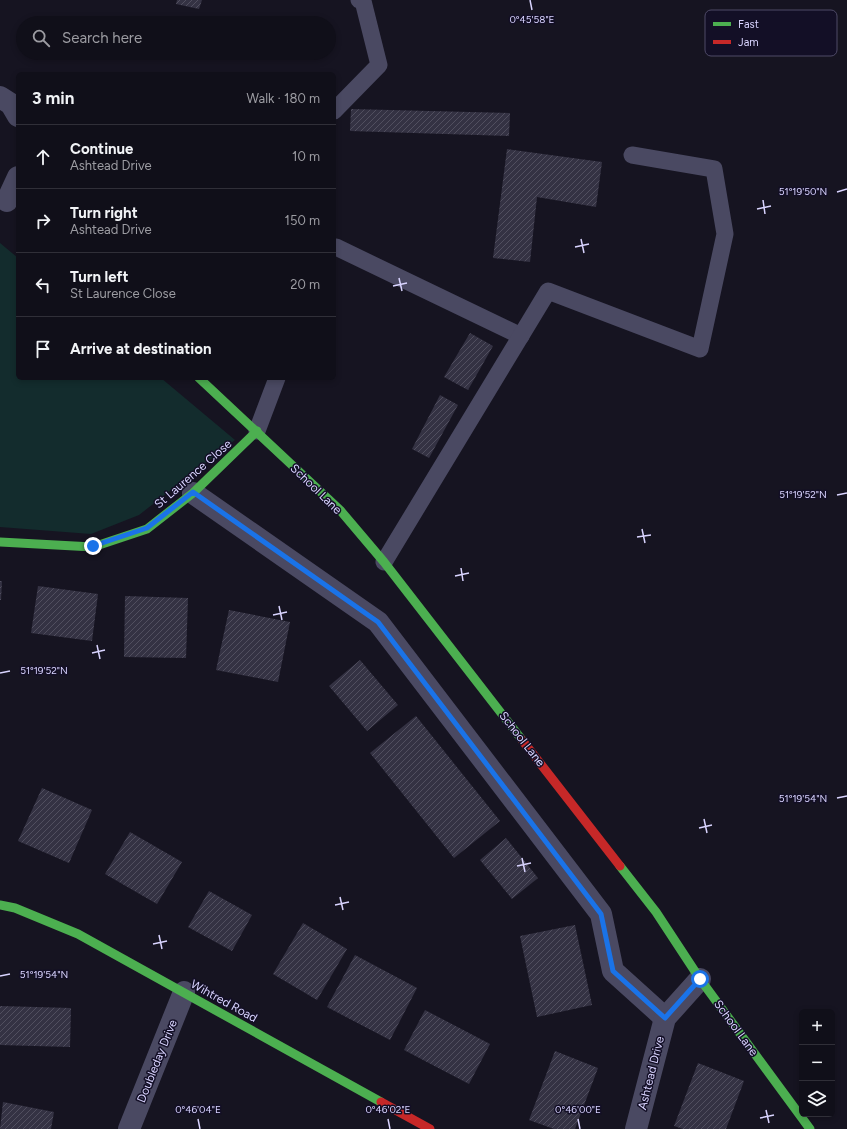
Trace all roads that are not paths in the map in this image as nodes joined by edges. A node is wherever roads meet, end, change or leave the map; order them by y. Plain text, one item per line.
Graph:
1 (358, 0) edge
2 (0, 97) edge
3 (336, 109) edge
4 (16, 113) edge
5 (632, 155) dead end
6 (16, 183) edge
7 (8, 203) edge
8 (336, 247) dead end
9 (521, 336) junction
10 (201, 380) edge
11 (276, 380) edge
12 (257, 431) junction
13 (193, 492) junction
14 (0, 542) edge
15 (384, 562) junction
16 (0, 905) edge
17 (700, 979) junction
18 (184, 992) junction
19 (665, 1018) junction
20 (129, 1129) edge
21 (430, 1129) edge
22 (636, 1129) edge
23 (810, 1129) edge

1 - 3 lane
2 - 4 street
5 - 9 lane
6 - 7 street
8 - 9 lane
9 - 15 lane
10 - 12 street, School Lane
11 - 12 lane
12 - 13 street, St Laurence Close
12 - 15 street, School Lane
13 - 14 street, St Laurence Close
13 - 19 street
15 - 17 street, School Lane
16 - 18 street, Wihtred Road
17 - 19 street, Ashtead Drive
17 - 23 street, School Lane
18 - 20 street, Doubleday Drive
18 - 21 street, Wihtred Road
19 - 22 street, Ashtead Drive

